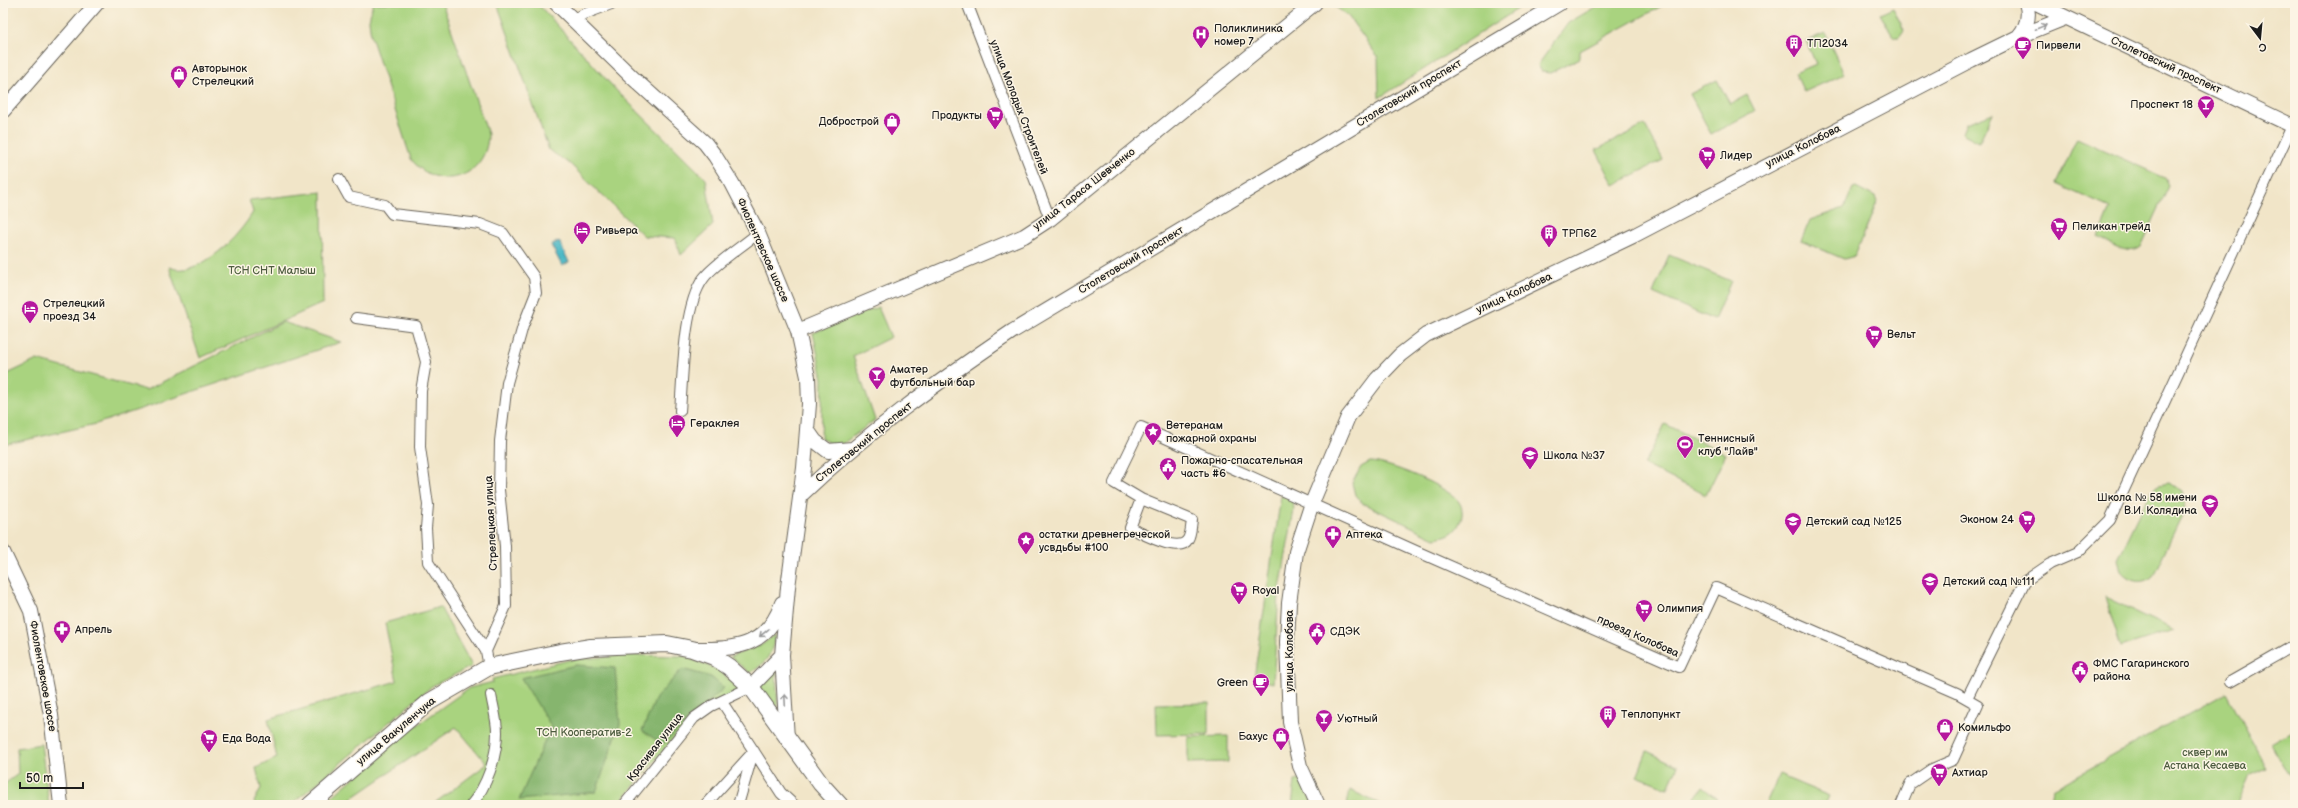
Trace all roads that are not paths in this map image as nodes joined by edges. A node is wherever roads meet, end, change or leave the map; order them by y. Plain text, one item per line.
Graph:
1 (98, 3) edge
2 (556, 3) edge
3 (614, 3) edge
4 (967, 3) edge
5 (1315, 3) edge
6 (1560, 3) edge
7 (2026, 3) edge
8 (2036, 3) edge
9 (2065, 18) junction
10 (573, 21) junction
11 (2018, 37) junction
12 (3, 111) edge
13 (2293, 126) edge
14 (339, 179) dead end
15 (1050, 219) junction
16 (758, 233) junction
17 (356, 318) dead end
18 (798, 331) junction
19 (680, 411) dead end
20 (808, 431) junction
21 (852, 450) junction
22 (804, 468) junction
23 (800, 496) junction
24 (1141, 499) junction
25 (1312, 503) junction
26 (3, 552) edge
27 (788, 587) junction
28 (2295, 645) edge
29 (692, 649) junction
30 (486, 651) junction
31 (782, 655) junction
32 (499, 667) junction
33 (2230, 682) dead end
34 (752, 687) junction
35 (491, 695) dead end
36 (1967, 698) junction
37 (722, 702) junction
38 (787, 739) junction
39 (754, 751) junction
40 (61, 805) edge
41 (310, 805) edge
42 (471, 805) edge
43 (624, 805) edge
44 (706, 805) edge
45 (738, 805) edge
46 (794, 805) edge
47 (840, 805) edge
48 (1318, 805) edge
49 (1901, 805) edge

1 - 12 main road
2 - 10 main road, Фиолентовское шоссе
3 - 10 street
4 - 15 street, улица Молодых Строителей
5 - 15 main road, улица Тараса Шевченко
6 - 21 main road, Столетовский проспект
7 - 11 main road
8 - 9 main road, Столетовский проспект
11 -> 9 main road, улица Колобова
9 - 13 main road, Столетовский проспект
10 - 16 main road, Фиолентовское шоссе
11 - 25 main road, улица Колобова
13 - 36 street
14 - 30 street, Стрелецкая улица
15 - 18 main road, улица Тараса Шевченко
16 - 18 main road, Фиолентовское шоссе
16 - 19 street
17 - 30 street
18 - 20 main road, Фиолентовское шоссе
20 - 21 main road
20 - 22 main road, Фиолентовское шоссе
21 - 22 main road
21 - 23 main road, Столетовский проспект
22 - 23 main road, Фиолентовское шоссе
23 - 27 main road
24 - 24 street
24 - 25 street
25 - 36 street, проезд Колобова
25 - 48 main road, улица Колобова
26 - 40 main road, Фиолентовское шоссе
27 -> 29 main road
27 - 31 main road
28 - 33 street
29 - 32 main road
29 - 34 main road
30 - 32 street
31 - 34 main road
38 -> 31 main road
32 - 34 main road
32 - 41 main road, улица Вакуленчука
34 - 37 street, Красивая улица
34 - 38 main road
35 - 42 street
36 - 49 street
37 - 39 street
37 - 43 street, Красивая улица
38 - 47 main road
39 - 44 street
39 - 45 street
39 - 46 street

